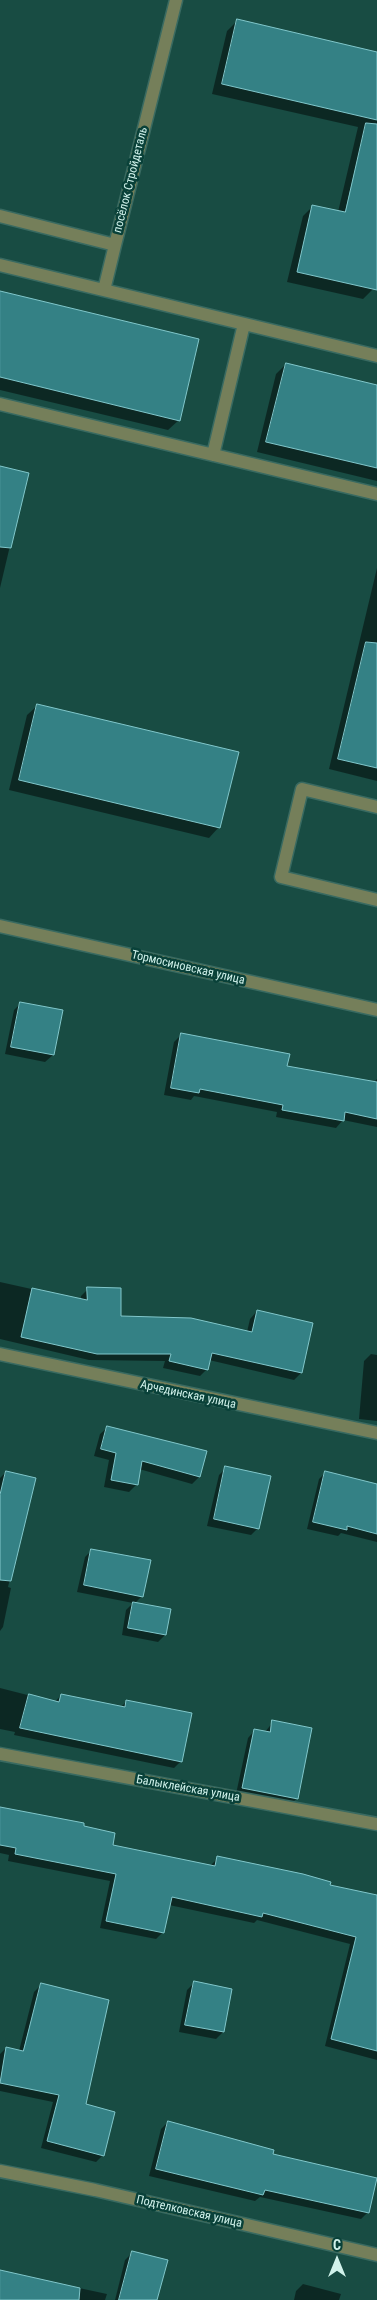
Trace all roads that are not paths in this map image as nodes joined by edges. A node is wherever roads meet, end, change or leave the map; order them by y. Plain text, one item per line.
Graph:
1 (176, 0) edge
2 (0, 216) edge
3 (115, 245) junction
4 (0, 265) edge
5 (104, 290) junction
6 (244, 324) junction
7 (377, 356) edge
8 (0, 404) edge
9 (213, 455) junction
10 (377, 494) edge
11 (377, 807) edge
12 (377, 900) edge
13 (0, 926) edge
14 (377, 1010) edge
15 (0, 1354) edge
16 (377, 1434) edge
17 (0, 1754) edge
18 (377, 1824) edge
19 (0, 2171) edge
20 (377, 2255) edge

1 - 3 street, посёлок Стройдеталь
2 - 3 street, посёлок Стройдеталь
3 - 5 street
4 - 5 street
5 - 6 street
6 - 7 street
6 - 9 street
8 - 9 street
9 - 10 street
11 - 12 street
13 - 14 street, Тормосиновская улица
15 - 16 street, Арчединская улица
17 - 18 street, Балыклейская улица
19 - 20 street, Подтелковская улица

